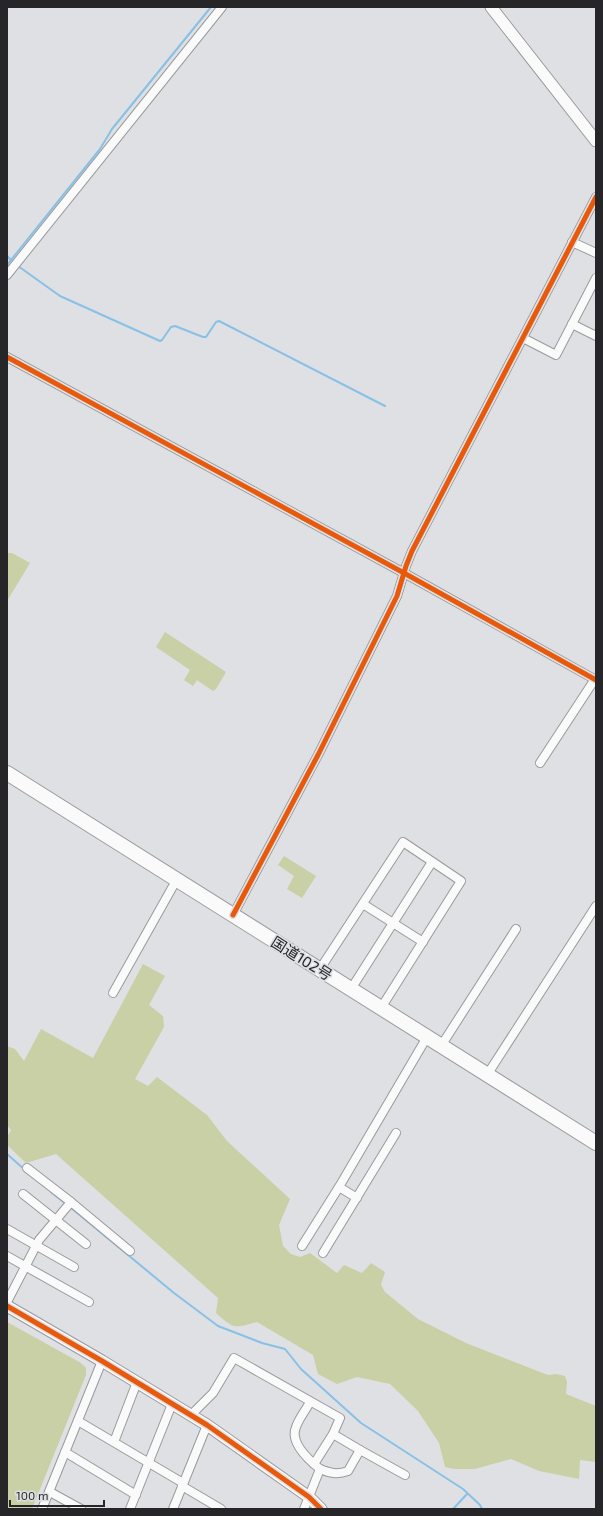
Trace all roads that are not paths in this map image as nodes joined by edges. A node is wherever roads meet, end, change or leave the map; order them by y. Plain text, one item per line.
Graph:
1 (222, 7) edge
2 (491, 7) edge
3 (596, 141) edge
4 (596, 197) edge
5 (572, 242) junction
6 (596, 253) edge
7 (7, 274) edge
8 (596, 278) edge
9 (572, 324) junction
10 (596, 336) edge
11 (523, 338) junction
12 (7, 357) edge
13 (404, 573) junction
14 (595, 679) edge
15 (540, 763) dead end
16 (7, 772) edge
17 (432, 862) junction
18 (177, 879) junction
19 (363, 904) junction
20 (596, 906) edge
21 (234, 915) junction
22 (393, 922) junction
23 (516, 929) dead end
24 (423, 942) junction
25 (320, 969) junction
26 (351, 988) junction
27 (113, 993) dead end
28 (381, 1008) junction
29 (427, 1037) junction
30 (441, 1046) junction
31 (487, 1075) junction
32 (396, 1133) dead end
33 (596, 1143) edge
34 (27, 1168) dead end
35 (339, 1186) junction
36 (23, 1194) dead end
37 (357, 1198) junction
38 (69, 1204) junction
39 (56, 1220) junction
40 (7, 1229) edge
41 (86, 1244) dead end
42 (36, 1246) junction
43 (302, 1246) dead end
44 (130, 1251) dead end
45 (323, 1254) dead end
46 (7, 1256) edge
47 (25, 1267) junction
48 (74, 1268) dead end
49 (7, 1302) edge
50 (89, 1302) dead end
51 (7, 1306) edge
52 (102, 1360) junction
53 (137, 1382) junction
54 (310, 1402) junction
55 (172, 1404) junction
56 (191, 1415) junction
57 (78, 1421) junction
58 (207, 1425) junction
59 (333, 1434) junction
60 (114, 1442) junction
61 (360, 1450) junction
62 (65, 1452) junction
63 (149, 1462) junction
64 (317, 1466) junction
65 (405, 1475) dead end
66 (182, 1484) junction
67 (50, 1492) junction
68 (136, 1495) junction
69 (309, 1497) junction
70 (42, 1509) edge
71 (81, 1509) edge
72 (130, 1509) edge
73 (173, 1509) edge
74 (221, 1509) edge
75 (304, 1509) edge
76 (321, 1509) edge

1 - 7 street
2 - 3 street
4 - 5 street
5 - 6 street
5 - 11 street
8 - 9 street
9 - 10 street
9 - 11 street
11 - 13 street
12 - 13 street
13 - 14 street
13 - 21 street
14 - 15 street
16 - 18 highway, 国道102号
17 - 19 street
17 - 22 street
17 - 24 street
18 - 21 highway, 国道102号
18 - 27 street
19 - 22 street
19 - 25 street
20 - 31 street
21 - 25 highway, 国道102号
22 - 24 street
22 - 26 street
23 - 30 street
24 - 28 street
25 - 26 highway, 国道102号
26 - 28 highway, 国道102号
28 - 29 highway, 国道102号
29 - 30 highway, 国道102号
29 - 35 street
30 - 31 highway, 国道102号
31 - 33 highway, 国道102号
32 - 37 street
34 - 38 street
35 - 37 street
35 - 43 street
36 - 39 street
37 - 45 street
38 - 39 street
38 - 44 street
39 - 41 street
39 - 42 street
40 - 42 street
42 - 47 street
42 - 48 street
46 - 47 street
47 - 49 street
47 - 50 street
51 - 52 street
52 - 53 street
52 - 57 street
53 - 55 street
53 - 60 street
54 - 56 street
54 - 59 street
54 - 64 street
55 - 56 street
55 - 63 street
56 - 58 street
57 - 60 street
57 - 62 street
58 - 66 street
58 - 69 street
59 - 61 street
59 - 64 street
60 - 63 street
61 - 64 street
61 - 65 street
62 - 67 street
62 - 68 street
63 - 66 street
63 - 68 street
64 - 69 street
66 - 73 street
66 - 74 street
67 - 70 street
67 - 71 street
68 - 72 street
69 - 75 street
69 - 76 street

